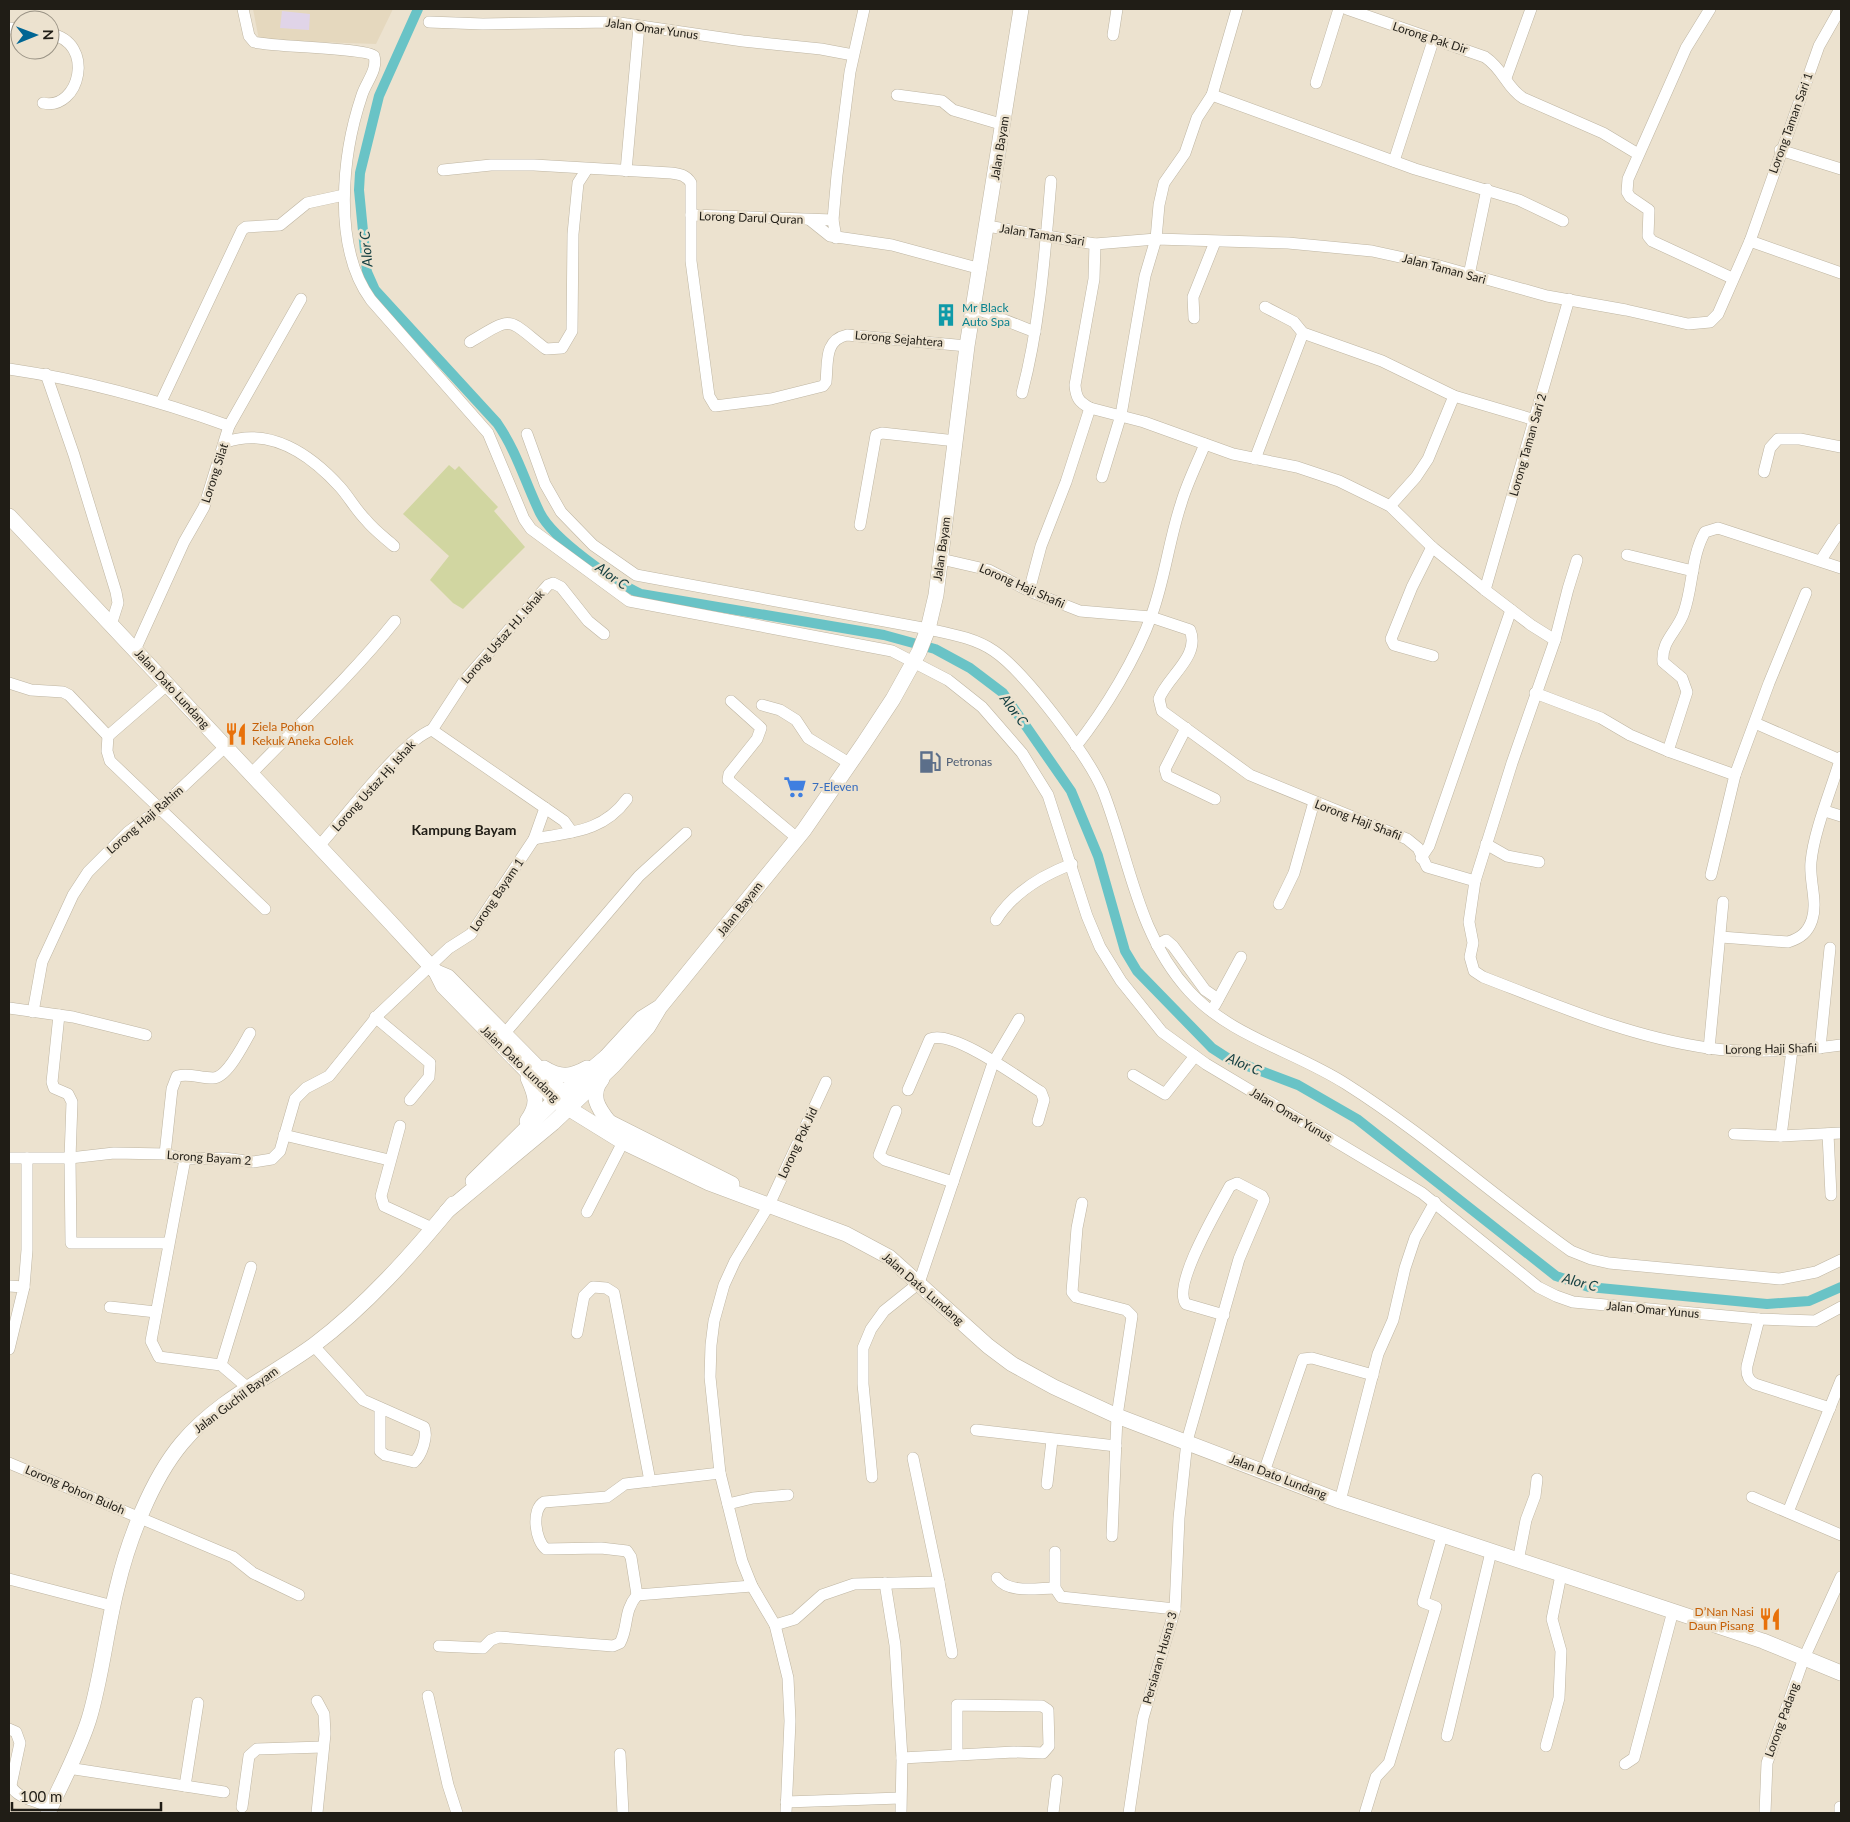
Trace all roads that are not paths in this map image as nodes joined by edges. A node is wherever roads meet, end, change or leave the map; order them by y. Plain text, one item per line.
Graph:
1 (243, 9) edge
2 (864, 9) edge
3 (1021, 9) edge
4 (1117, 9) edge
5 (1237, 9) edge
6 (1339, 9) edge
7 (1347, 9) edge
8 (1531, 9) edge
9 (1710, 9) edge
10 (1840, 9) edge
11 (429, 22) dead end
12 (639, 26) junction
13 (1113, 35) dead end
14 (60, 36) edge
15 (1434, 38) junction
16 (853, 56) junction
17 (1506, 78) junction
18 (1316, 83) dead end
19 (897, 95) dead end
20 (1212, 95) junction
21 (43, 102) dead end
22 (1004, 125) junction
23 (1780, 150) junction
24 (1638, 154) junction
25 (1394, 161) junction
26 (587, 168) junction
27 (1841, 169) edge
28 (443, 170) dead end
29 (626, 171) junction
30 (1050, 181) dead end
31 (1487, 189) junction
32 (344, 196) junction
33 (692, 215) junction
34 (810, 220) junction
35 (833, 220) junction
36 (1563, 221) dead end
37 (987, 226) junction
38 (1046, 236) junction
39 (836, 238) junction
40 (1156, 239) junction
41 (1750, 240) junction
42 (1215, 242) junction
43 (1094, 244) junction
44 (980, 269) junction
45 (1841, 273) edge
46 (1469, 275) junction
47 (1732, 278) junction
48 (301, 299) dead end
49 (1569, 299) junction
50 (1265, 307) dead end
51 (974, 308) junction
52 (1194, 318) dead end
53 (1035, 332) junction
54 (1303, 333) junction
55 (470, 342) dead end
56 (967, 346) junction
57 (9, 369) edge
58 (46, 374) junction
59 (1022, 393) dead end
60 (1454, 396) junction
61 (161, 402) junction
62 (1090, 408) junction
63 (1122, 415) junction
64 (1536, 420) junction
65 (229, 426) junction
66 (527, 434) dead end
67 (956, 441) junction
68 (226, 442) junction
69 (1205, 444) junction
70 (1841, 448) edge
71 (1255, 459) junction
72 (1764, 472) dead end
73 (1102, 477) dead end
74 (1390, 506) junction
75 (9, 516) edge
76 (860, 525) dead end
77 (1841, 529) edge
78 (394, 546) dead end
79 (1432, 547) junction
80 (1627, 555) dead end
81 (941, 559) junction
82 (1577, 560) dead end
83 (1821, 560) junction
84 (1841, 568) edge
85 (1693, 571) junction
86 (1485, 590) junction
87 (1029, 591) junction
88 (1806, 593) dead end
89 (1511, 610) junction
90 (1151, 616) junction
91 (395, 621) dead end
92 (111, 626) junction
93 (927, 631) junction
94 (604, 634) dead end
95 (1555, 640) junction
96 (135, 650) junction
97 (1433, 656) dead end
98 (916, 657) junction
99 (9, 682) edge
100 (168, 684) junction
101 (1536, 693) junction
102 (732, 700) dead end
103 (762, 705) dead end
104 (1755, 723) junction
105 (1186, 728) junction
106 (432, 730) junction
107 (108, 736) junction
108 (1076, 746) junction
109 (225, 747) junction
110 (1668, 751) junction
111 (1841, 758) edge
112 (849, 763) junction
113 (250, 775) junction
114 (1736, 776) junction
115 (627, 799) dead end
116 (1215, 799) dead end
117 (1314, 802) junction
118 (545, 808) junction
119 (159, 809) junction
120 (1824, 811) junction
121 (1841, 816) edge
122 (572, 832) junction
123 (686, 833) dead end
124 (797, 838) junction
125 (534, 839) junction
126 (1486, 844) junction
127 (319, 846) junction
128 (1421, 858) junction
129 (1539, 862) dead end
130 (1072, 864) junction
131 (1711, 875) dead end
132 (1475, 881) junction
133 (1723, 902) dead end
134 (1279, 904) dead end
135 (265, 909) dead end
136 (996, 920) dead end
137 (1721, 937) junction
138 (1157, 944) junction
139 (1830, 948) dead end
140 (1241, 957) dead end
141 (433, 969) junction
142 (1218, 999) junction
143 (9, 1008) edge
144 (1211, 1011) junction
145 (33, 1012) junction
146 (59, 1015) junction
147 (375, 1017) junction
148 (1019, 1019) dead end
149 (250, 1033) dead end
150 (505, 1033) junction
151 (146, 1035) dead end
152 (1841, 1045) edge
153 (1709, 1048) junction
154 (1820, 1048) junction
155 (1792, 1050) junction
156 (1195, 1056) junction
157 (610, 1061) junction
158 (993, 1063) junction
159 (529, 1067) junction
160 (1132, 1075) dead end
161 (826, 1082) dead end
162 (908, 1090) dead end
163 (410, 1100) dead end
164 (565, 1100) junction
165 (896, 1111) dead end
166 (1038, 1121) dead end
167 (554, 1123) junction
168 (400, 1126) dead end
169 (608, 1126) junction
170 (1841, 1132) edge
171 (518, 1134) junction
172 (1734, 1134) dead end
173 (1828, 1134) junction
174 (284, 1135) junction
175 (1781, 1136) junction
176 (624, 1142) junction
177 (165, 1154) junction
178 (9, 1158) edge
179 (27, 1158) junction
180 (70, 1158) junction
181 (185, 1159) junction
182 (389, 1160) junction
183 (953, 1182) junction
184 (1831, 1194) dead end
185 (762, 1202) junction
186 (1434, 1202) junction
187 (1082, 1203) dead end
188 (447, 1211) junction
189 (587, 1212) dead end
190 (432, 1228) junction
191 (168, 1243) junction
192 (1841, 1260) edge
193 (251, 1267) dead end
194 (918, 1283) junction
195 (9, 1286) edge
196 (24, 1287) junction
197 (110, 1307) dead end
198 (1841, 1307) edge
199 (156, 1312) junction
200 (1224, 1315) junction
201 (1759, 1319) junction
202 (577, 1332) dead end
203 (313, 1345) junction
204 (9, 1349) edge
205 (220, 1365) junction
206 (1373, 1375) junction
207 (1841, 1380) edge
208 (248, 1388) junction
209 (380, 1408) junction
210 (1830, 1408) junction
211 (1117, 1416) junction
212 (976, 1430) dead end
213 (1052, 1440) junction
214 (1187, 1441) junction
215 (1116, 1446) junction
216 (913, 1458) dead end
217 (9, 1463) edge
218 (1264, 1472) junction
219 (720, 1473) junction
220 (872, 1477) dead end
221 (1536, 1479) dead end
222 (650, 1481) junction
223 (1047, 1484) dead end
224 (788, 1495) dead end
225 (1752, 1497) dead end
226 (1340, 1501) junction
227 (728, 1504) junction
228 (1788, 1512) junction
229 (140, 1518) junction
230 (1841, 1535) edge
231 (1112, 1536) dead end
232 (1442, 1536) junction
233 (1054, 1552) dead end
234 (1491, 1552) junction
235 (1518, 1561) junction
236 (1561, 1575) junction
237 (1841, 1576) edge
238 (997, 1578) dead end
239 (9, 1579) edge
240 (939, 1582) junction
241 (885, 1583) junction
242 (752, 1586) junction
243 (1055, 1588) junction
244 (298, 1595) dead end
245 (637, 1595) junction
246 (113, 1606) junction
247 (1175, 1609) junction
248 (1673, 1611) junction
249 (775, 1625) junction
250 (439, 1646) dead end
251 (952, 1653) dead end
252 (1804, 1658) junction
253 (1841, 1673) edge
254 (428, 1696) dead end
255 (318, 1701) dead end
256 (198, 1703) dead end
257 (9, 1729) edge
258 (1447, 1736) dead end
259 (1546, 1746) dead end
260 (323, 1747) junction
261 (620, 1754) dead end
262 (957, 1755) junction
263 (902, 1758) junction
264 (1625, 1764) dead end
265 (68, 1768) junction
266 (1057, 1780) dead end
267 (185, 1786) junction
268 (224, 1792) dead end
269 (900, 1798) junction
270 (242, 1807) dead end
271 (786, 1808) edge
272 (50, 1810) edge
273 (317, 1813) edge
274 (457, 1813) edge
275 (623, 1813) edge
276 (901, 1813) edge
277 (1053, 1813) edge
278 (1130, 1813) edge
279 (1365, 1813) edge
280 (1765, 1813) edge

1 - 32 street, Jalan Omar Yunus
2 - 16 street
3 - 22 main road, Jalan Bayam
4 - 13 street
5 - 20 street
6 - 18 street
7 - 15 street, Lorong Pak Dir
8 - 17 street
9 - 24 street
10 - 23 street, Lorong Taman Sari 1
11 - 12 street, Jalan Omar Yunus
12 - 16 street, Jalan Omar Yunus
12 - 29 street
14 - 21 street
15 - 17 street, Lorong Pak Dir
15 - 25 street
16 - 35 street
17 - 24 street, Lorong Pak Dir
19 - 22 street
20 - 25 street
20 - 40 street
22 - 37 main road, Jalan Bayam
23 - 27 street
23 - 41 street, Lorong Taman Sari 1
24 - 47 street
25 - 31 street
26 - 28 street
26 - 29 street
26 - 55 street
29 - 33 street
30 - 38 street
31 - 36 street
31 - 46 street
32 - 61 street
32 - 98 street, Jalan Omar Yunus
33 - 34 street, Lorong Darul Quran
33 - 56 street, Lorong Sejahtera
34 - 35 street, Lorong Darul Quran
34 - 39 street, Lorong Darul Quran
35 - 39 street
37 - 38 street, Jalan Taman Sari
37 - 44 main road, Jalan Bayam
38 - 43 street, Jalan Taman Sari
38 - 53 street
39 - 44 street, Lorong Darul Quran
40 - 42 street, Jalan Taman Sari
40 - 43 street, Jalan Taman Sari
40 - 63 street
41 - 45 street
41 - 47 street, Jalan Taman Sari
42 - 46 street, Jalan Taman Sari
42 - 52 street
43 - 62 street
44 - 51 main road, Jalan Bayam
46 - 49 street, Jalan Taman Sari
47 - 49 street, Jalan Taman Sari
48 - 65 street, Lorong Silat
49 - 64 street, Lorong Taman Sari 2
50 - 54 street
51 - 53 street
51 - 56 main road, Jalan Bayam
53 - 59 street
54 - 60 street
54 - 71 street
56 - 67 main road, Jalan Bayam
57 - 58 street
58 - 61 street
58 - 92 street
60 - 64 street
60 - 74 street
61 - 65 street
62 - 63 street
62 - 87 street
63 - 69 street
63 - 73 street
64 - 86 street, Lorong Taman Sari 2
65 - 68 street, Lorong Silat
66 - 93 street
67 - 76 street
67 - 81 main road, Jalan Bayam
68 - 78 street
68 - 96 street, Lorong Silat
69 - 71 street
69 - 90 street
70 - 72 street
71 - 74 street
74 - 79 street
75 - 92 main road, Jalan Dato Lundang
77 - 83 street
79 - 86 street
79 - 97 street
80 - 85 street
81 - 87 street, Lorong Haji Shafii
81 - 93 main road, Jalan Bayam
82 - 95 street
83 - 84 street
83 - 85 street
85 - 110 street
86 - 89 street
87 - 90 street, Lorong Haji Shafii
88 - 104 street
89 - 95 street
89 - 128 street
90 - 105 street, Lorong Haji Shafii
90 - 108 street
91 - 113 street
92 - 96 main road, Jalan Dato Lundang
93 - 98 main road, Jalan Bayam
93 - 108 street
94 - 106 street, Lorong Ustaz HJ. Ishak
95 - 101 street
96 - 100 main road, Jalan Dato Lundang
98 - 112 main road, Jalan Bayam
98 - 130 street, Jalan Omar Yunus
99 - 107 street
100 - 107 street
100 - 109 main road, Jalan Dato Lundang
101 - 110 street
101 - 126 street
102 - 124 street
103 - 112 street
104 - 111 street
104 - 114 street
105 - 116 street
105 - 117 street, Lorong Haji Shafii
106 - 118 street
106 - 127 street, Lorong Ustaz Hj. Ishak
107 - 119 street
108 - 138 street
109 - 113 main road, Jalan Dato Lundang
109 - 119 street, Lorong Haji Rahim
110 - 114 street
111 - 120 street
112 - 124 main road, Jalan Bayam
113 - 127 main road, Jalan Dato Lundang
114 - 131 street
115 - 122 street
117 - 128 street, Lorong Haji Shafii
117 - 134 street
118 - 122 street
118 - 125 street, Lorong Bayam 1
119 - 135 street
119 - 145 street, Lorong Haji Rahim
120 - 121 street
120 - 137 street
122 - 125 street
123 - 150 street
124 - 157 main road, Jalan Bayam
125 - 141 street, Lorong Bayam 1
126 - 129 street
126 - 132 street
127 - 141 main road, Jalan Dato Lundang
128 - 132 street, Lorong Haji Shafii
130 - 136 street
130 - 156 street, Jalan Omar Yunus
132 - 153 street, Lorong Haji Shafii
133 - 137 street
137 - 153 street
138 - 142 street
138 - 144 street
139 - 154 street
140 - 142 street
141 - 147 street, Lorong Bayam 2
141 - 150 main road, Jalan Dato Lundang
141 - 159 main road, Jalan Dato Lundang
142 - 144 street
143 - 145 street
144 - 192 street
145 - 146 street
146 - 151 street
146 - 180 street
147 - 163 street
147 - 174 street, Lorong Bayam 2
148 - 158 street
149 - 177 street
150 - 159 main road, Jalan Dato Lundang
152 - 154 street, Lorong Haji Shafii
153 - 155 street, Lorong Haji Shafii
154 - 155 street, Lorong Haji Shafii
155 - 175 street
156 - 160 street
156 - 186 street, Jalan Omar Yunus
157 - 159 main road
157 - 164 main road, Jalan Bayam
157 - 169 main road
158 - 162 street
158 - 166 street
158 - 183 street
159 - 164 main road, Jalan Dato Lundang
159 - 171 main road
161 - 185 street, Lorong Pok Jid
164 - 167 main road, Jalan Guchil Bayam
164 - 169 main road, Jalan Dato Lundang
164 - 171 main road, Jalan Guchil Bayam
165 - 183 street
167 - 169 main road
167 - 188 main road, Jalan Guchil Bayam
168 - 182 street
169 - 176 main road, Jalan Dato Lundang
169 - 185 main road, Jalan Dato Lundang
170 - 173 street
171 - 188 main road, Jalan Guchil Bayam
172 - 175 street
173 - 175 street
173 - 184 street
174 - 181 street, Lorong Bayam 2
174 - 182 street
176 - 185 main road, Jalan Dato Lundang
176 - 189 street
177 - 180 street, Lorong Bayam 2
177 - 181 street, Lorong Bayam 2
178 - 179 street, Lorong Bayam 2
179 - 180 street, Lorong Bayam 2
179 - 196 street
180 - 191 street
181 - 191 street
182 - 190 street
183 - 194 street
185 - 194 main road, Jalan Dato Lundang
185 - 219 street, Lorong Pok Jid
186 - 201 street, Jalan Omar Yunus
186 - 206 street
187 - 211 street
188 - 190 main road, Jalan Guchil Bayam
190 - 203 main road, Jalan Guchil Bayam
191 - 199 street
193 - 205 street
194 - 211 main road, Jalan Dato Lundang
194 - 220 street
195 - 196 street
196 - 204 street
197 - 199 street
198 - 201 street, Jalan Omar Yunus
199 - 205 street
200 - 200 street, Persiaran Husna 3
200 - 214 street, Persiaran Husna 3
201 - 210 street
202 - 222 street
203 - 208 main road, Jalan Guchil Bayam
203 - 209 street
205 - 208 street
206 - 218 street
206 - 226 street
207 - 210 street
208 - 229 main road, Jalan Guchil Bayam
209 - 209 street
210 - 228 street
211 - 214 main road, Jalan Dato Lundang
211 - 215 street
212 - 213 street
213 - 215 street
213 - 223 street
214 - 218 main road, Jalan Dato Lundang
214 - 247 street, Persiaran Husna 3
215 - 231 street
216 - 240 street
217 - 229 street, Lorong Pohon Buloh
218 - 226 main road, Jalan Dato Lundang
219 - 222 street
219 - 227 street, Lorong Pok Jid
221 - 235 street
222 - 245 street
224 - 227 street
225 - 228 street
226 - 232 main road, Jalan Dato Lundang
227 - 242 street, Lorong Pok Jid
228 - 230 street
229 - 244 street, Lorong Pohon Buloh
229 - 246 main road, Jalan Guchil Bayam
232 - 234 main road, Jalan Dato Lundang
232 - 279 street
233 - 243 street
234 - 235 main road, Jalan Dato Lundang
234 - 258 street
235 - 236 main road, Jalan Dato Lundang
236 - 248 main road, Jalan Dato Lundang
236 - 259 street
237 - 252 street, Lorong Padang
238 - 243 street
239 - 246 street
240 - 241 street
240 - 251 street
241 - 249 street
241 - 263 street
242 - 245 street
242 - 249 street, Lorong Pok Jid
243 - 247 street
245 - 250 street
246 - 265 main road, Jalan Guchil Bayam
247 - 278 street, Persiaran Husna 3
248 - 252 main road, Jalan Dato Lundang
248 - 264 street
249 - 271 street, Lorong Pok Jid
252 - 253 main road, Jalan Dato Lundang
252 - 280 street, Lorong Padang
254 - 274 street
255 - 260 street
256 - 267 street
257 - 272 street
260 - 270 street
260 - 273 street
261 - 275 street
262 - 262 street
262 - 263 street
263 - 269 street
265 - 267 street
265 - 272 main road, Jalan Guchil Bayam
266 - 277 street
267 - 268 street
269 - 271 street
269 - 276 street

